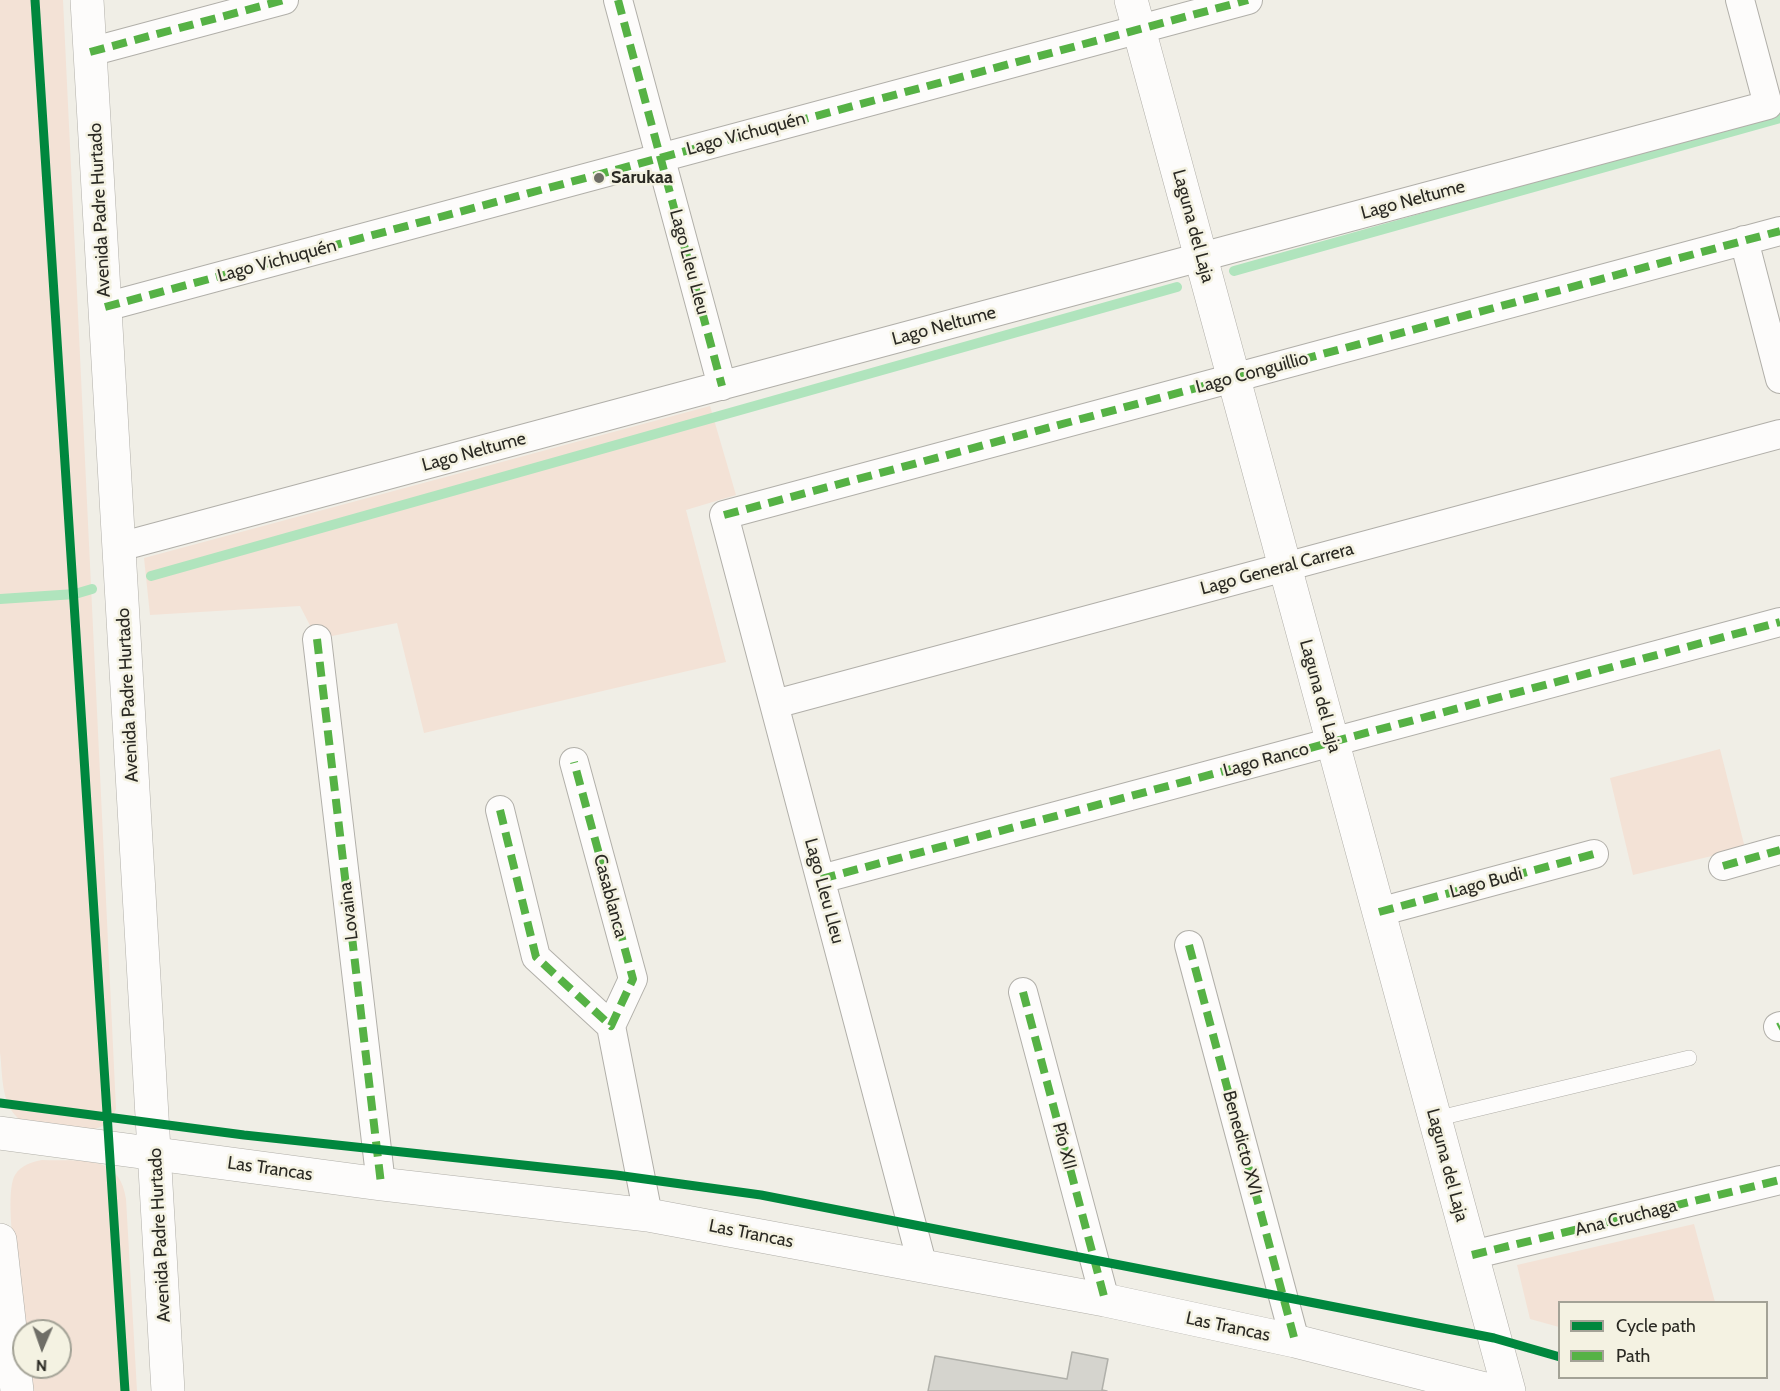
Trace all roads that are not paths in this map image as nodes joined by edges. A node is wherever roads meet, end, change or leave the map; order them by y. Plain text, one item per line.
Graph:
1 (87, 0) edge
2 (284, 0) edge
3 (618, 0) edge
4 (1248, 0) edge
5 (1740, 0) edge
6 (1135, 15) edge
7 (90, 52) junction
8 (660, 157) junction
9 (1780, 231) edge
10 (1744, 240) junction
11 (1201, 257) junction
12 (105, 307) junction
13 (1234, 378) junction
14 (1780, 379) edge
15 (722, 386) junction
16 (1780, 434) edge
17 (724, 514) joint
18 (120, 548) junction
19 (1285, 567) junction
20 (1780, 622) edge
21 (317, 639) dead end
22 (775, 704) junction
23 (1332, 742) junction
24 (574, 762) dead end
25 (500, 810) dead end
26 (1780, 850) edge
27 (1594, 854) dead end
28 (1723, 866) dead end
29 (821, 879) junction
30 (1379, 912) junction
31 (1190, 945) dead end
32 (1023, 992) dead end
33 (612, 1026) junction
34 (1689, 1058) dead end
35 (1435, 1119) junction
36 (0, 1132) edge
37 (155, 1153) junction
38 (1780, 1180) edge
39 (381, 1184) junction
40 (648, 1215) junction
41 (0, 1240) edge
42 (1472, 1256) junction
43 (923, 1267) junction
44 (1105, 1300) junction
45 (1295, 1341) junction
46 (17, 1391) edge
47 (168, 1391) edge
48 (1493, 1391) edge
49 (1509, 1391) edge

1 - 7 street, Avenida Padre Hurtado
2 - 7 street
3 - 8 street, Lago Lleu Lleu
4 - 6 street, Lago Vichuquén
5 - 11 street, Lago Neltume
6 - 8 street, Lago Vichuquén
6 - 11 street, Laguna del Laja
7 - 12 street, Avenida Padre Hurtado
8 - 12 street, Lago Vichuquén
8 - 15 street, Lago Lleu Lleu
9 - 10 street, Lago Conguillio
10 - 13 street, Lago Conguillio
10 - 14 street
11 - 13 street, Laguna del Laja
11 - 15 street, Lago Neltume
12 - 18 street, Avenida Padre Hurtado
13 - 17 street, Lago Conguillio
13 - 19 street, Laguna del Laja
15 - 18 street, Lago Neltume
16 - 19 street, Lago General Carrera
17 - 22 street, Lago Lleu Lleu
18 - 37 street, Avenida Padre Hurtado
19 - 22 street, Lago General Carrera
19 - 23 street, Laguna del Laja
20 - 23 street, Lago Ranco
21 - 39 street, Lovaina
22 - 29 street, Lago Lleu Lleu
23 - 29 street, Lago Ranco
23 - 30 street, Laguna del Laja
24 - 33 street, Casablanca
25 - 33 street
26 - 28 street
27 - 30 street, Lago Budi
29 - 43 street, Lago Lleu Lleu
30 - 35 street, Laguna del Laja
31 - 45 street, Benedicto XVI
32 - 44 street, Pío XII
33 - 40 street
34 - 35 lane
35 - 42 street, Laguna del Laja
36 - 37 street, Las Trancas
37 - 39 street, Las Trancas
37 - 47 street, Avenida Padre Hurtado
38 - 42 street, Ana Cruchaga
39 - 40 street, Las Trancas
40 - 43 street, Las Trancas
41 - 46 street
42 - 49 street, Laguna del Laja
43 - 44 street, Las Trancas
44 - 45 street, Las Trancas
45 - 48 street, Las Trancas

